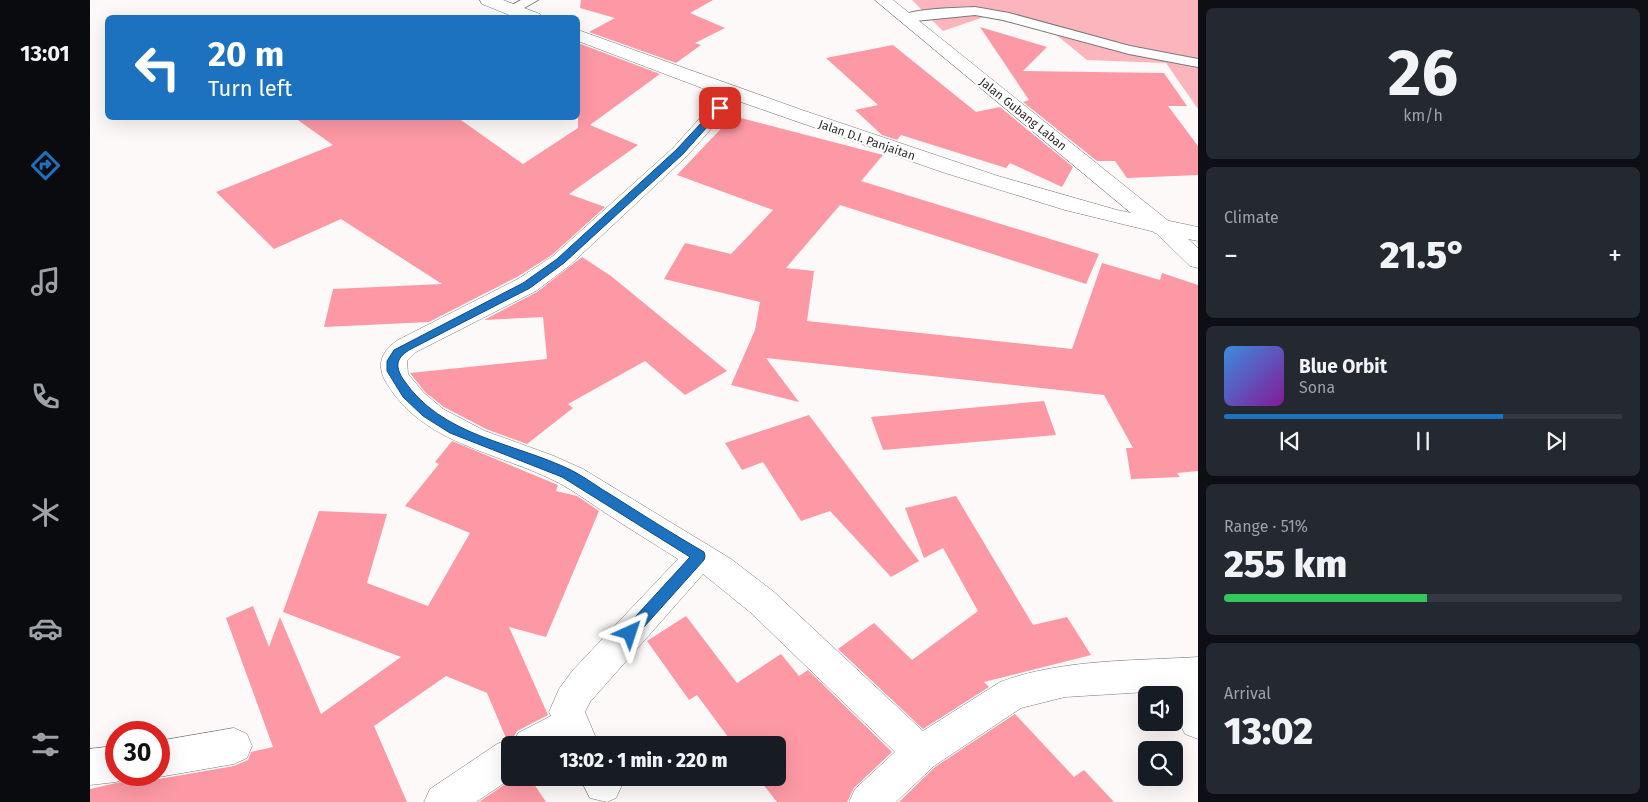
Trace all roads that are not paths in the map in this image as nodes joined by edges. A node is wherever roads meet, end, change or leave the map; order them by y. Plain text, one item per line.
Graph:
1 (488, 0) edge
2 (531, 0) edge
3 (883, 0) edge
4 (512, 9) junction
5 (527, 15) edge
6 (905, 18) junction
7 (580, 36) edge
8 (1198, 63) edge
9 (733, 93) junction
10 (1163, 228) junction
11 (1198, 234) edge
12 (1198, 261) edge
13 (699, 556) junction
14 (1185, 673) edge
15 (1198, 722) edge
16 (576, 735) edge
17 (234, 746) dead end
18 (921, 754) junction
19 (170, 757) edge
20 (501, 763) edge
21 (105, 765) edge
22 (90, 767) edge
23 (443, 802) edge
24 (868, 802) edge

1 - 4 street
2 - 4 lane
3 - 6 street, Jalan Gubang Laban
4 - 5 street
6 - 8 lane
6 - 10 street, Jalan Gubang Laban
7 - 9 street, Jalan D.I. Panjaitan
9 - 10 street, Jalan D.I. Panjaitan
9 - 13 street
10 - 11 street, Jalan D.I. Panjaitan
10 - 12 street, Jalan Gubang Laban
13 - 16 street
13 - 18 street
14 - 15 street
14 - 18 street
17 - 19 street
18 - 24 street
20 - 23 street
21 - 22 street

